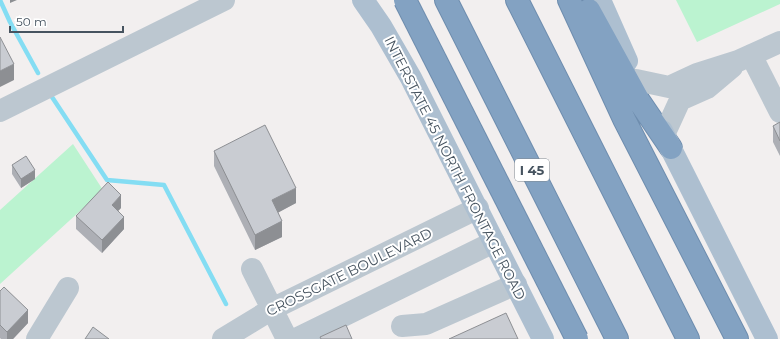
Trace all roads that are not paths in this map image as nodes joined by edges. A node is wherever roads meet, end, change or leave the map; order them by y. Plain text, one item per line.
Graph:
1 (224, 0) edge
2 (363, 0) edge
3 (405, 0) edge
4 (412, 0) edge
5 (446, 0) edge
6 (517, 0) edge
7 (569, 0) edge
8 (583, 0) edge
9 (600, 0) edge
10 (780, 42) edge
11 (745, 58) junction
12 (636, 80) junction
13 (0, 111) edge
14 (780, 112) edge
15 (668, 142) junction
16 (478, 208) junction
17 (494, 242) junction
18 (252, 270) dead end
19 (516, 284) junction
20 (68, 288) dead end
21 (272, 309) junction
22 (402, 326) dead end
23 (735, 334) edge
24 (36, 339) edge
25 (223, 339) edge
26 (286, 339) edge
27 (296, 339) edge
28 (543, 339) edge
29 (574, 339) edge
30 (578, 339) edge
31 (617, 339) edge
32 (688, 339) edge
33 (767, 339) edge

1 - 13 street
2 - 16 main road, INTERSTATE 45 NORTH FRONTAGE ROAD
3 - 30 highway, bridge
4 - 29 highway
5 - 31 highway, I 45
6 - 32 highway
7 - 23 highway
8 - 15 highway
9 - 12 main road
10 - 11 street
11 - 12 street
11 - 14 street
11 - 15 street
12 - 15 main road
15 - 33 main road
16 - 17 main road, INTERSTATE 45 NORTH FRONTAGE ROAD
16 - 21 street, CROSSGATE BOULEVARD
17 - 19 main road, INTERSTATE 45 NORTH FRONTAGE ROAD
17 - 27 street
18 - 21 street
19 - 22 street
19 - 28 main road, INTERSTATE 45 NORTH FRONTAGE ROAD
20 - 24 street
21 - 25 street, CROSSGATE BOULEVARD
21 - 26 street

